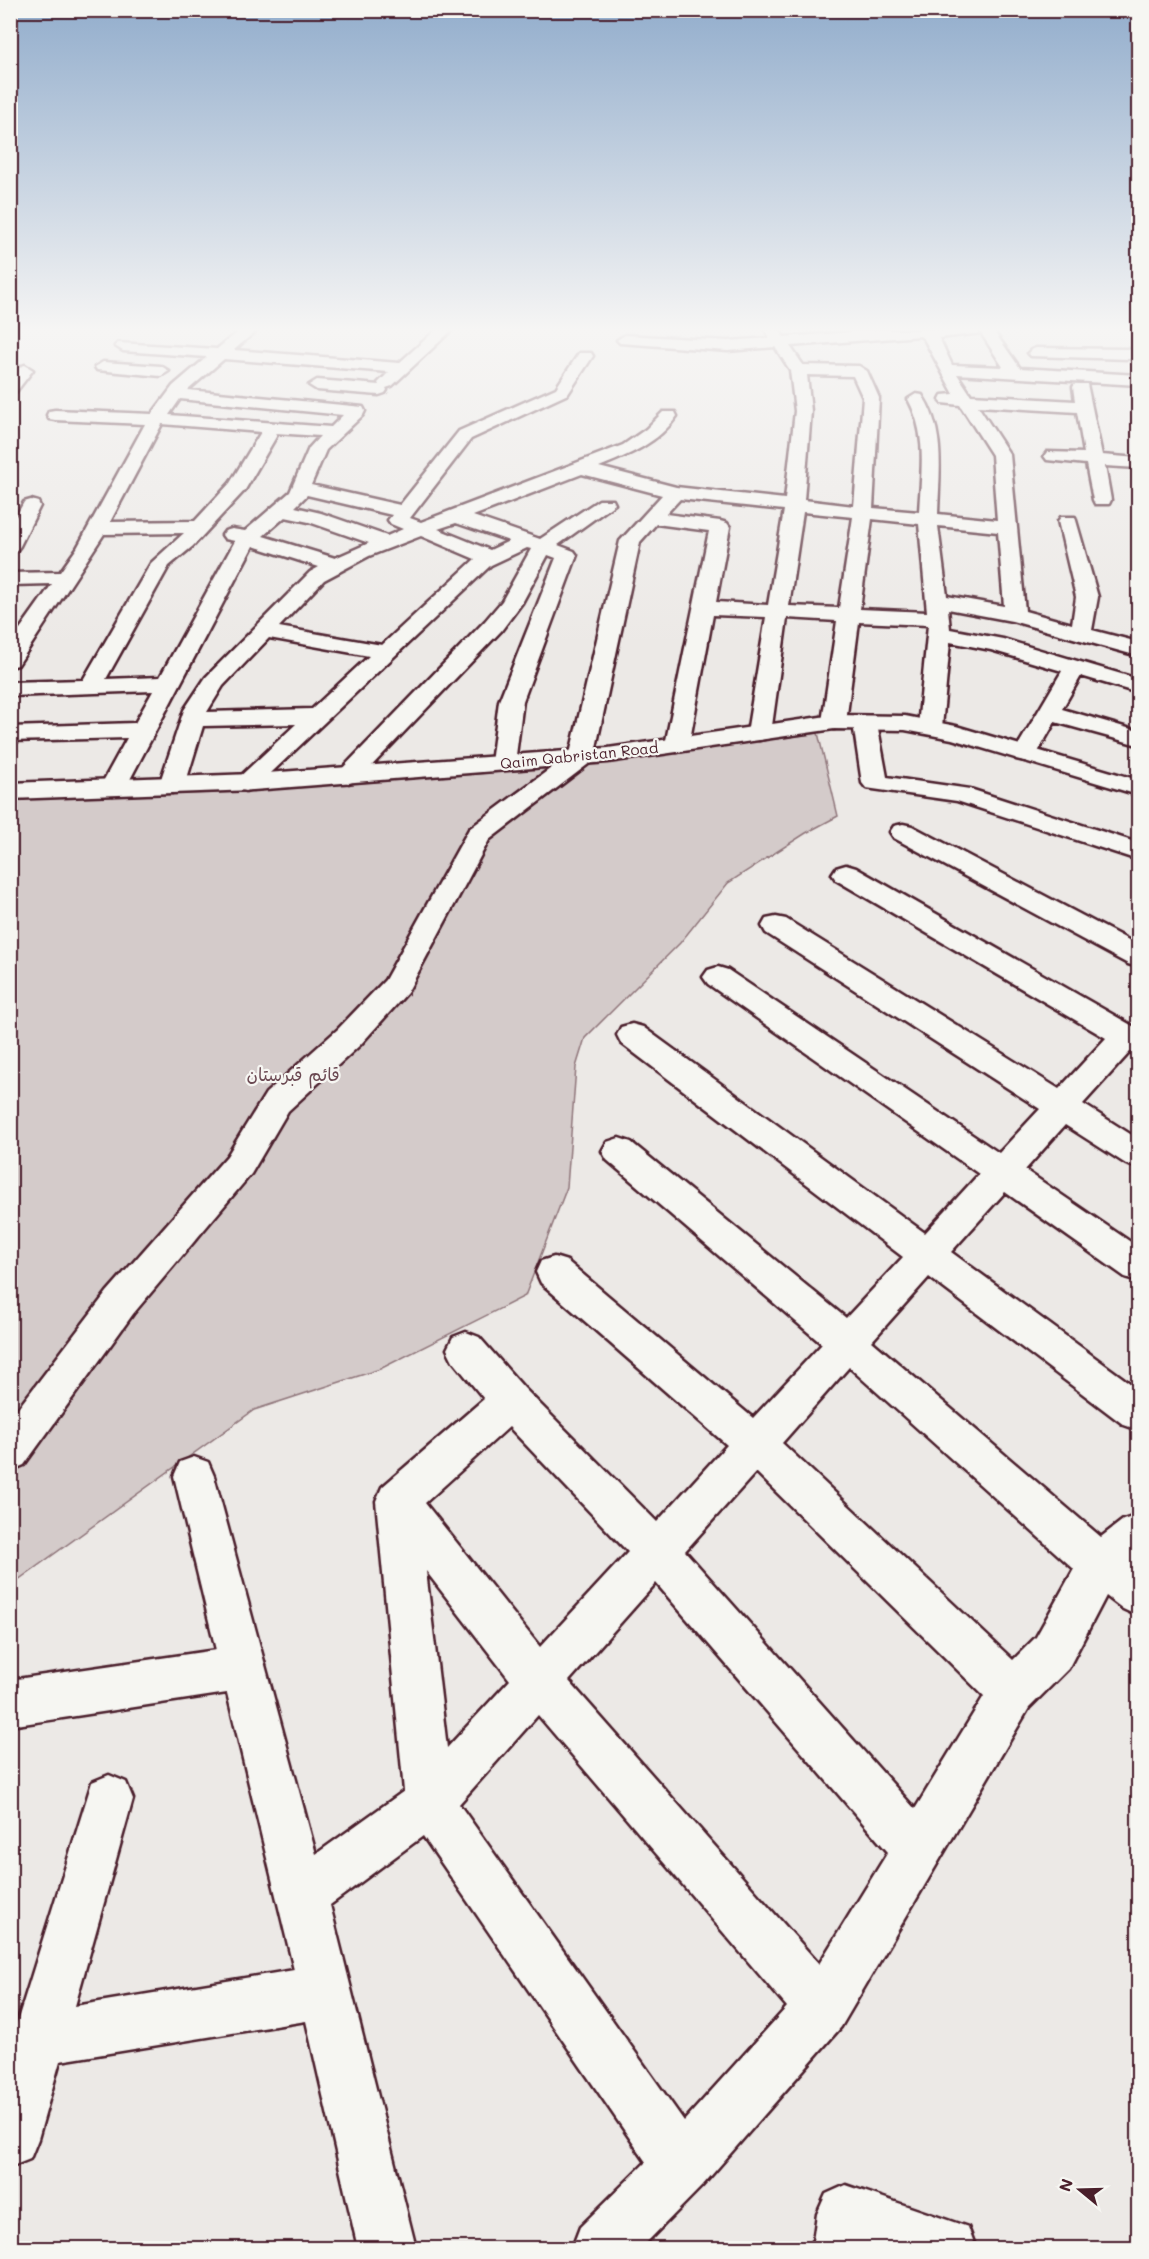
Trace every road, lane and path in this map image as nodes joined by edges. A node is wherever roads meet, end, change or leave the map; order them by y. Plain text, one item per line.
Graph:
1 (147, 435) edge
2 (236, 435) edge
3 (269, 435) edge
4 (331, 435) edge
5 (465, 435) edge
6 (648, 435) edge
7 (801, 435) edge
8 (872, 435) edge
9 (930, 435) edge
10 (988, 435) edge
11 (1090, 435) edge
12 (199, 440) dead end
13 (165, 443) dead end
14 (142, 444) junction
15 (1053, 456) dead end
16 (1094, 459) junction
17 (1138, 463) edge
18 (582, 468) junction
19 (300, 488) junction
20 (675, 493) junction
21 (1102, 500) dead end
22 (606, 504) dead end
23 (794, 505) junction
24 (31, 506) dead end
25 (281, 510) junction
26 (404, 512) junction
27 (863, 512) junction
28 (455, 516) junction
29 (651, 518) junction
30 (928, 519) junction
31 (1068, 521) dead end
32 (1007, 527) junction
33 (97, 528) junction
34 (423, 528) junction
35 (198, 529) junction
36 (249, 538) junction
37 (386, 542) junction
38 (534, 544) junction
39 (10, 546) edge
40 (490, 558) junction
41 (335, 565) junction
42 (66, 578) junction
43 (10, 579) edge
44 (704, 608) junction
45 (778, 612) junction
46 (849, 615) junction
47 (1015, 615) junction
48 (938, 617) junction
49 (264, 631) junction
50 (1081, 633) junction
51 (18, 638) edge
52 (1131, 644) edge
53 (386, 652) junction
54 (10, 660) edge
55 (1084, 670) junction
56 (168, 684) junction
57 (91, 686) junction
58 (1138, 686) edge
59 (10, 689) edge
60 (1048, 713) junction
61 (318, 716) junction
62 (193, 719) junction
63 (834, 722) junction
64 (865, 723) junction
65 (930, 728) junction
66 (144, 730) junction
67 (759, 733) junction
68 (10, 734) edge
69 (1138, 738) edge
70 (677, 745) junction
71 (1025, 753) junction
72 (582, 757) junction
73 (503, 763) junction
74 (349, 775) junction
75 (246, 783) junction
76 (172, 785) junction
77 (112, 787) junction
78 (1138, 788) edge
79 (10, 791) edge
80 (903, 832) dead end
81 (1138, 852) edge
82 (846, 874) dead end
83 (776, 926) dead end
84 (1138, 957) edge
85 (718, 977) dead end
86 (632, 1035) dead end
87 (1132, 1040) edge
88 (1062, 1107) junction
89 (619, 1152) dead end
90 (1138, 1155) edge
91 (1002, 1172) junction
92 (928, 1255) junction
93 (1138, 1266) edge
94 (554, 1272) dead end
95 (848, 1343) junction
96 (466, 1348) dead end
97 (510, 1401) junction
98 (1138, 1412) edge
99 (755, 1444) junction
100 (10, 1452) edge
101 (194, 1476) dead end
102 (397, 1501) junction
103 (1138, 1535) edge
104 (657, 1552) junction
105 (1100, 1564) junction
106 (1138, 1594) edge
107 (244, 1668) junction
108 (539, 1681) junction
109 (1013, 1692) junction
110 (10, 1703) edge
111 (110, 1799) dead end
112 (429, 1802) junction
113 (919, 1850) junction
114 (302, 1895) junction
115 (326, 1991) junction
116 (822, 2008) junction
117 (40, 2038) junction
118 (10, 2139) edge
119 (682, 2166) junction
120 (387, 2248) edge
121 (601, 2248) edge
122 (841, 2248) edge
123 (947, 2248) edge

1 - 14 street
2 - 12 street
3 - 35 street
4 - 19 street
5 - 26 street
6 - 18 street
7 - 23 street
8 - 27 street
9 - 30 street
10 - 32 street
11 - 16 street
13 - 14 street
14 - 33 street
15 - 16 street
16 - 17 street
16 - 21 street
18 - 20 street
18 - 28 street
19 - 25 street
19 - 26 street
20 - 23 street
20 - 29 street
22 - 38 street
23 - 27 street
23 - 45 street
24 - 39 street
25 - 36 street
25 - 37 street
26 - 34 street
27 - 30 street
27 - 46 street
28 - 34 street
28 - 38 street
29 - 44 street
29 - 72 street
30 - 32 street
30 - 48 street
31 - 50 street
32 - 47 street
33 - 35 street
33 - 42 street
34 - 37 street
34 - 40 street
35 - 36 street
35 - 57 street
36 - 41 street
36 - 56 street
37 - 41 street
38 - 40 street
38 - 73 street
38 - 74 street
40 - 53 street
41 - 49 street
42 - 43 street
42 - 51 street
44 - 45 street
44 - 70 street
45 - 46 street
45 - 67 street
46 - 48 street
46 - 63 street
47 - 48 street
47 - 50 street
48 - 55 street
48 - 65 street
49 - 53 street
49 - 62 street
50 - 52 street
51 - 54 street
52 - 55 street
53 - 61 street
55 - 58 street
55 - 60 street
56 - 57 street
56 - 66 street
57 - 59 street
60 - 69 street
60 - 71 street
61 - 62 street
61 - 75 street
62 - 76 street
63 - 64 street, Qaim Qabristan Road
63 - 67 street, Qaim Qabristan Road
64 - 65 street, Qaim Qabristan Road
64 - 81 street
65 - 71 street, Qaim Qabristan Road
66 - 68 street
66 - 77 street
67 - 70 street, Qaim Qabristan Road
70 - 72 street, Qaim Qabristan Road
71 - 78 street, Qaim Qabristan Road
72 - 73 street, Qaim Qabristan Road
72 - 100 street
73 - 74 street, Qaim Qabristan Road
74 - 75 street, Qaim Qabristan Road
75 - 76 street, Qaim Qabristan Road
76 - 77 street, Qaim Qabristan Road
77 - 79 street, Qaim Qabristan Road
80 - 84 street
82 - 87 street
83 - 88 street
85 - 91 street
86 - 92 street
87 - 88 street
88 - 90 street
88 - 91 street
89 - 95 street
91 - 92 street
91 - 93 street
92 - 95 street
92 - 98 street
94 - 99 street
95 - 99 street
95 - 105 street
96 - 97 street
97 - 102 street
97 - 104 street
99 - 104 street
99 - 109 street
101 - 107 street
102 - 108 street
102 - 112 street
103 - 105 street
104 - 108 street
104 - 113 street
105 - 106 street
105 - 109 street
107 - 110 street
107 - 114 street
108 - 112 street
108 - 116 street
109 - 113 street
111 - 117 street
112 - 114 street
112 - 119 street
113 - 116 street
114 - 115 street
115 - 117 street
115 - 120 street
116 - 119 street
117 - 118 street
119 - 121 street
122 - 123 street

